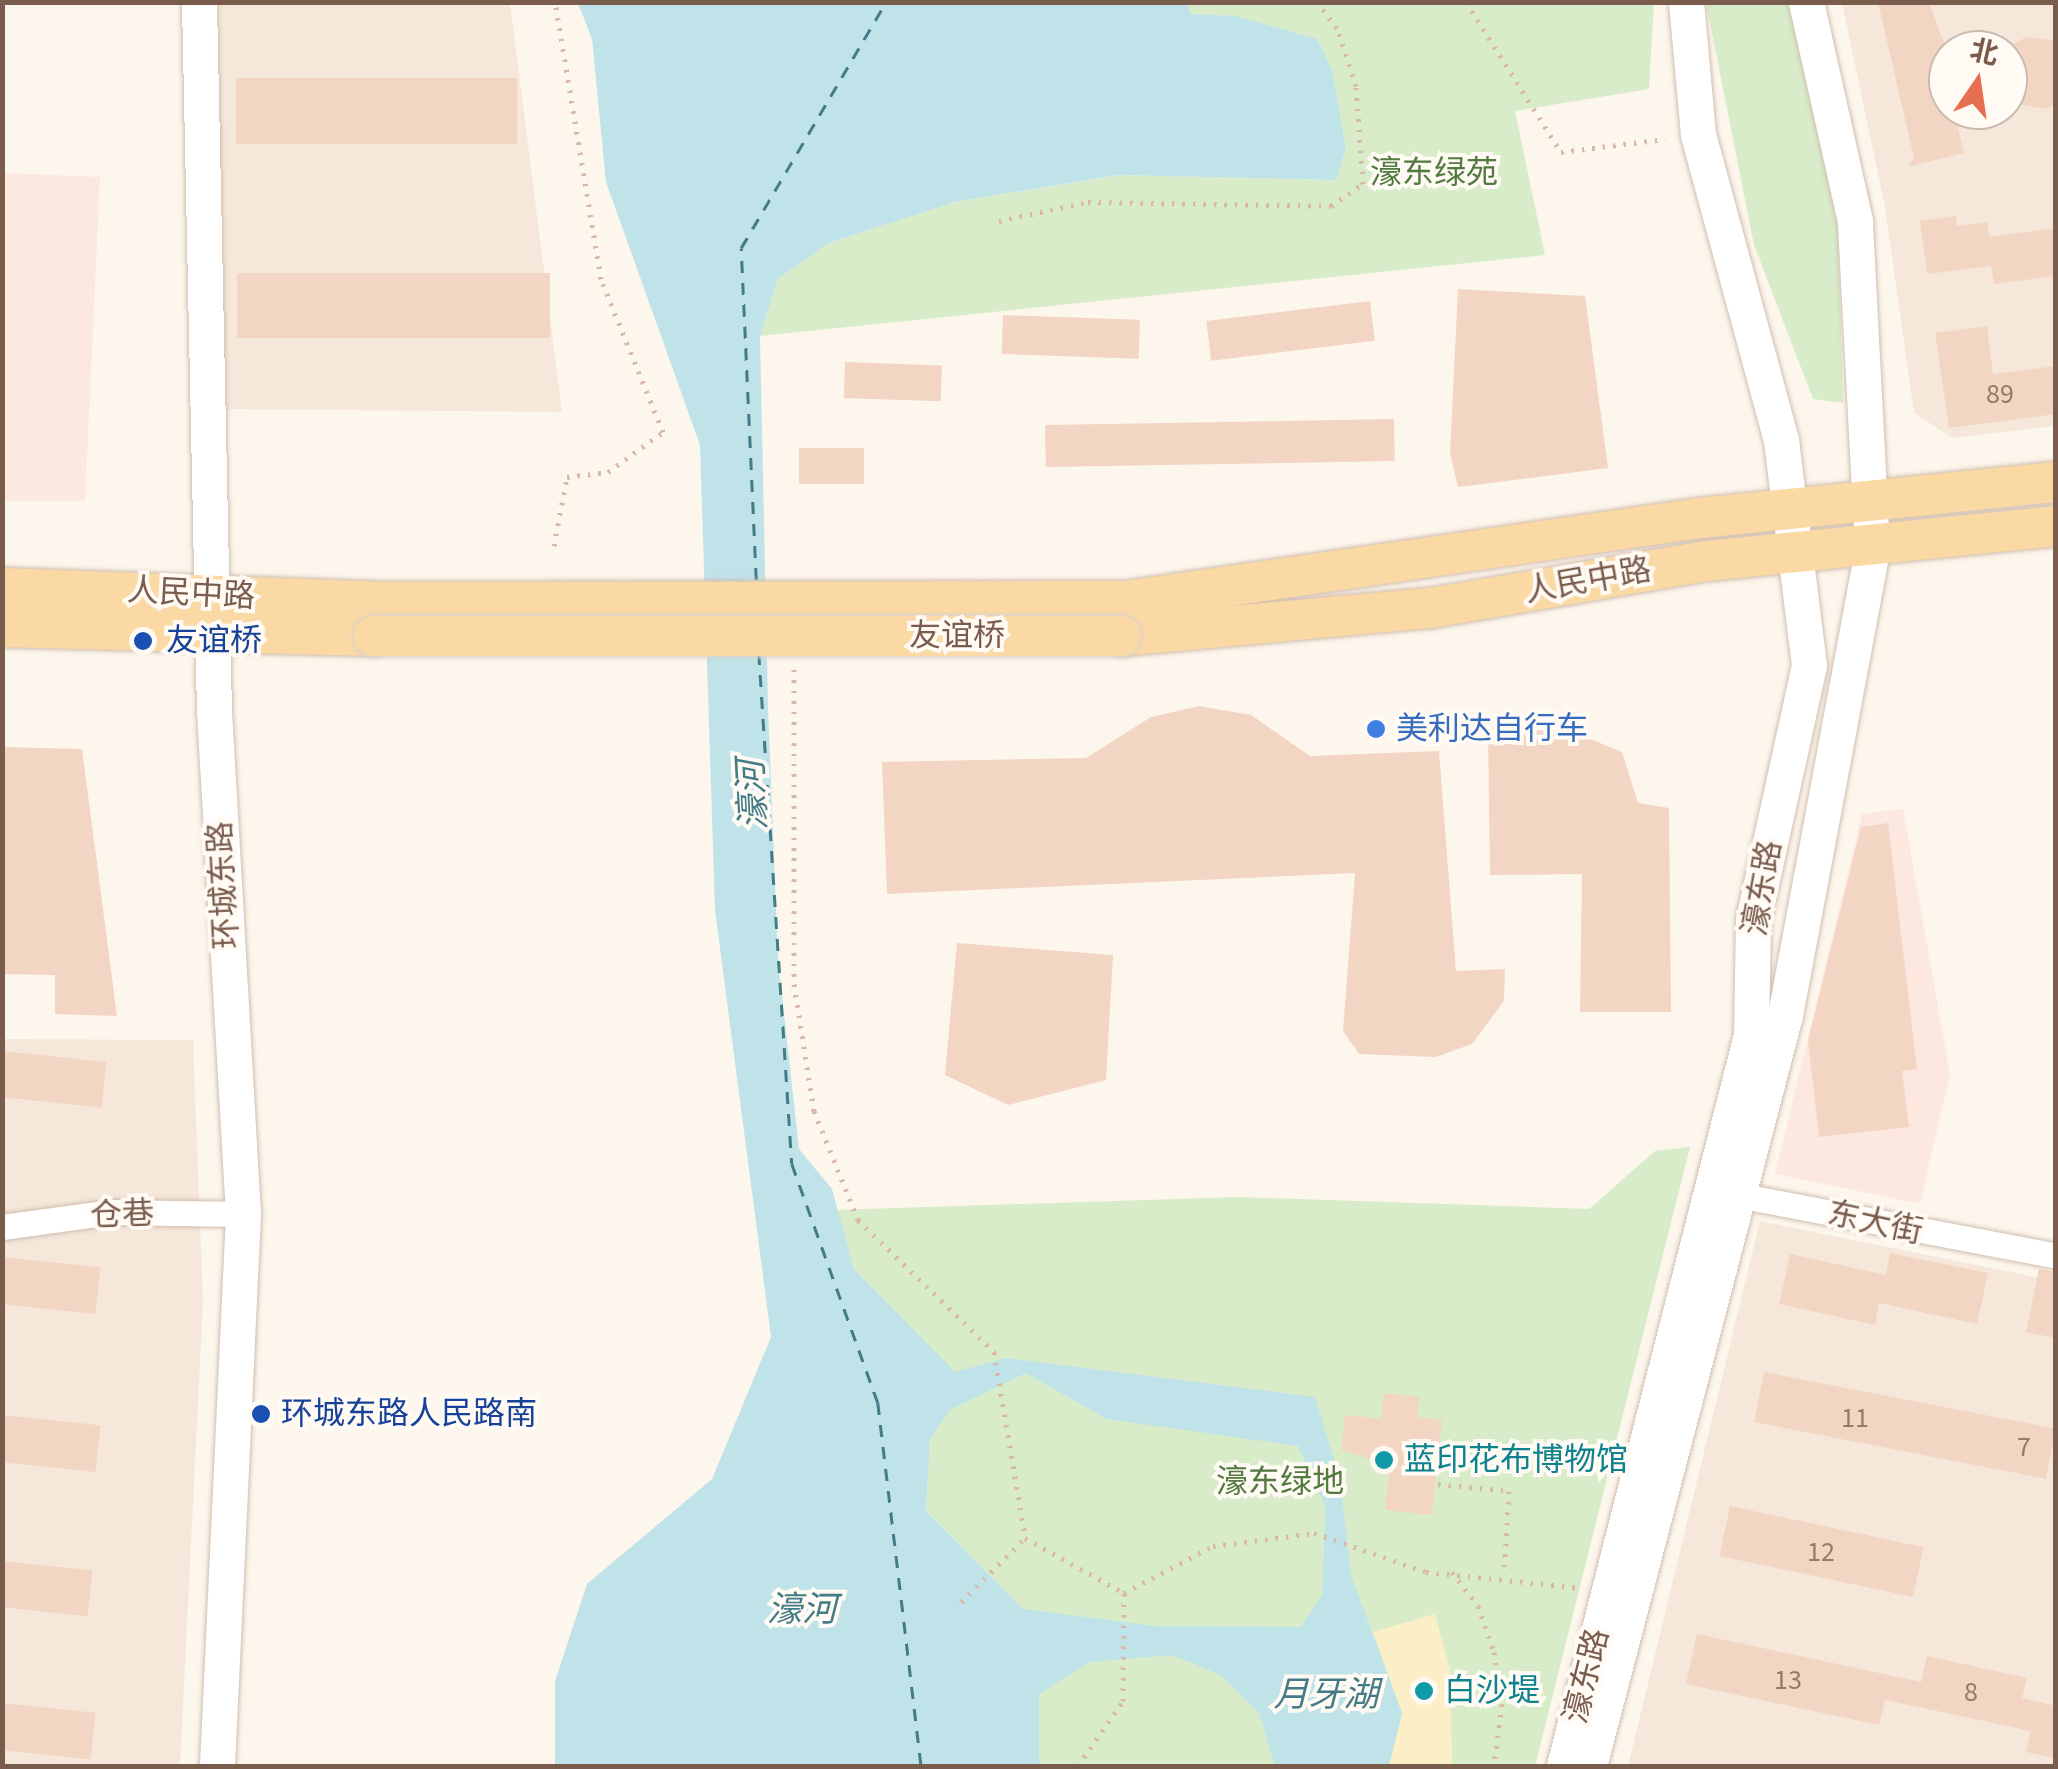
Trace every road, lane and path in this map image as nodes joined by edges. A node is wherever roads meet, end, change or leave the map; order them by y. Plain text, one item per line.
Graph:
1 (199, 2) edge
2 (555, 2) edge
3 (1318, 2) edge
4 (1466, 2) edge
5 (1686, 2) edge
6 (1806, 2) edge
7 (1698, 134) junction
8 (999, 221) dead end
9 (2056, 482) edge
10 (1870, 503) junction
11 (1791, 508) junction
12 (2056, 526) edge
13 (554, 546) dead end
14 (1872, 548) junction
15 (1797, 555) junction
16 (2, 588) edge
17 (211, 612) junction
18 (1123, 618) junction
19 (377, 619) joint
20 (2, 628) edge
21 (794, 666) dead end
22 (1740, 1194) junction
23 (1706, 1211) junction
24 (243, 1214) junction
25 (2, 1227) edge
26 (2056, 1256) edge
27 (1438, 1484) dead end
28 (1025, 1538) junction
29 (1452, 1572) junction
30 (1504, 1575) junction
31 (1124, 1593) junction
32 (1607, 1593) junction
33 (960, 1602) dead end
34 (217, 1766) edge
35 (1078, 1766) edge
36 (1494, 1766) edge
37 (1564, 1766) edge
38 (1589, 1766) edge

1 - 17 main road, 环城东路
2 - 13 path
3 - 8 path
4 - 7 path
5 - 7 main road, 濠东路
6 - 10 main road, 濠东路
7 - 11 main road, 濠东路
9 - 10 main road, 人民中路
10 - 11 main road, 人民中路
10 - 14 main road, 濠东路
11 - 15 main road, 濠东路
11 - 18 main road, 人民中路
12 - 14 main road, 人民中路
14 - 15 main road, 人民中路
14 - 22 main road, 濠东路
15 - 18 main road, 人民中路
15 - 23 main road, 濠东路
16 - 17 main road, 人民中路
17 - 19 main road, 人民中路
17 - 20 main road, 人民中路
17 - 24 main road, 环城东路
18 - 19 main road, 友谊桥, bridge
21 - 28 path
22 - 23 street
22 - 26 street, 东大街
22 - 38 main road, 濠东路
23 - 32 main road, 濠东路
24 - 25 street, 仓巷
24 - 34 main road, 环城东路
27 - 30 path
28 - 31 path
28 - 33 path
29 - 30 path
29 - 31 path
29 - 36 path
30 - 32 path
31 - 35 path
32 - 37 main road, 濠东路

